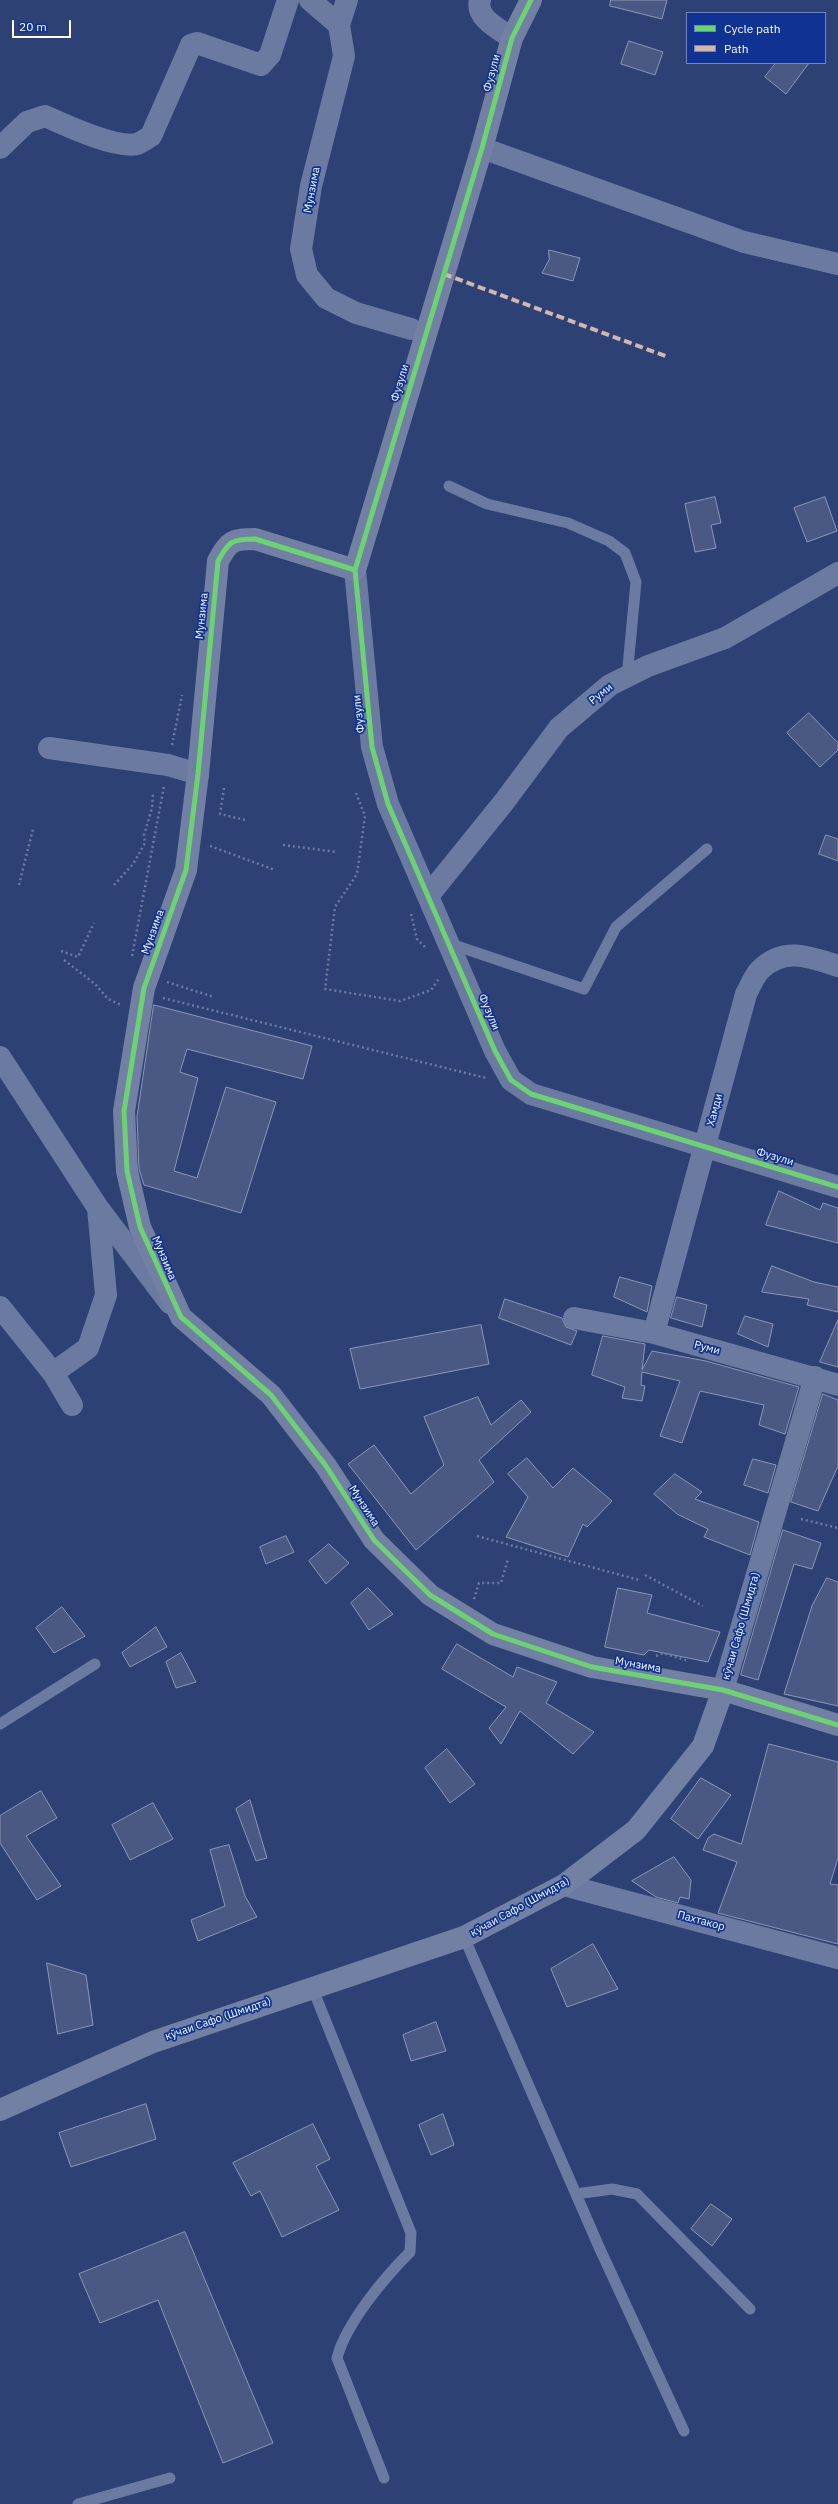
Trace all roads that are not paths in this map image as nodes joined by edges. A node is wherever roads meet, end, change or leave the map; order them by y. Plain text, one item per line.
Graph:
1 (288, 0) edge
2 (310, 0) edge
3 (347, 0) edge
4 (480, 0) edge
5 (531, 0) edge
6 (339, 25) junction
7 (512, 38) junction
8 (0, 148) edge
9 (482, 148) junction
10 (838, 264) edge
11 (411, 329) dead end
12 (449, 486) dead end
13 (354, 570) junction
14 (838, 573) edge
15 (627, 677) junction
16 (49, 748) dead end
17 (198, 774) junction
18 (707, 849) dead end
19 (428, 896) junction
20 (440, 948) junction
21 (838, 966) edge
22 (0, 1058) edge
23 (705, 1146) junction
24 (838, 1187) edge
25 (98, 1208) junction
26 (0, 1307) edge
27 (181, 1317) junction
28 (574, 1318) dead end
29 (654, 1333) junction
30 (53, 1373) junction
31 (815, 1377) junction
32 (838, 1385) edge
33 (72, 1405) dead end
34 (95, 1664) dead end
35 (723, 1690) junction
36 (0, 1724) edge
37 (838, 1725) edge
38 (564, 1885) junction
39 (464, 1937) junction
40 (838, 1958) edge
41 (312, 1987) junction
42 (0, 2110) edge
43 (576, 2194) junction
44 (750, 2309) dead end
45 (684, 2431) dead end
46 (170, 2478) dead end
47 (384, 2478) dead end
48 (78, 2504) edge

1 - 8 street
2 - 6 street
3 - 6 street
4 - 7 street
5 - 7 street, Фузули
6 - 11 street, Мунзима
7 - 9 street, Фузули
9 - 10 street
9 - 13 street, Фузули
12 - 15 lane
13 - 17 street, Мунзима
13 - 19 street, Фузули
14 - 15 street, Руми
15 - 19 street, Руми
16 - 17 street
17 - 27 street, Мунзима
18 - 20 lane
19 - 20 street, Фузули
20 - 23 street, Фузули
21 - 23 street, Хамди
22 - 25 street
23 - 24 street, Фузули
23 - 29 street, Хамди
25 - 27 street
25 - 30 street
26 - 30 street
27 - 35 street, Мунзима
28 - 29 street, Руми
29 - 31 street, Руми
30 - 33 street
31 - 32 street, Руми
31 - 35 street, кӯчаи Сафо (Шмидта)
34 - 36 lane
35 - 37 street, Мунзима
35 - 38 street, кӯчаи Сафо (Шмидта)
38 - 39 street, кӯчаи Сафо (Шмидта)
38 - 40 street, Пахтакор
39 - 41 street, кӯчаи Сафо (Шмидта)
39 - 43 lane
41 - 42 street, кӯчаи Сафо (Шмидта)
41 - 47 lane
43 - 44 lane
43 - 45 lane
46 - 48 lane

